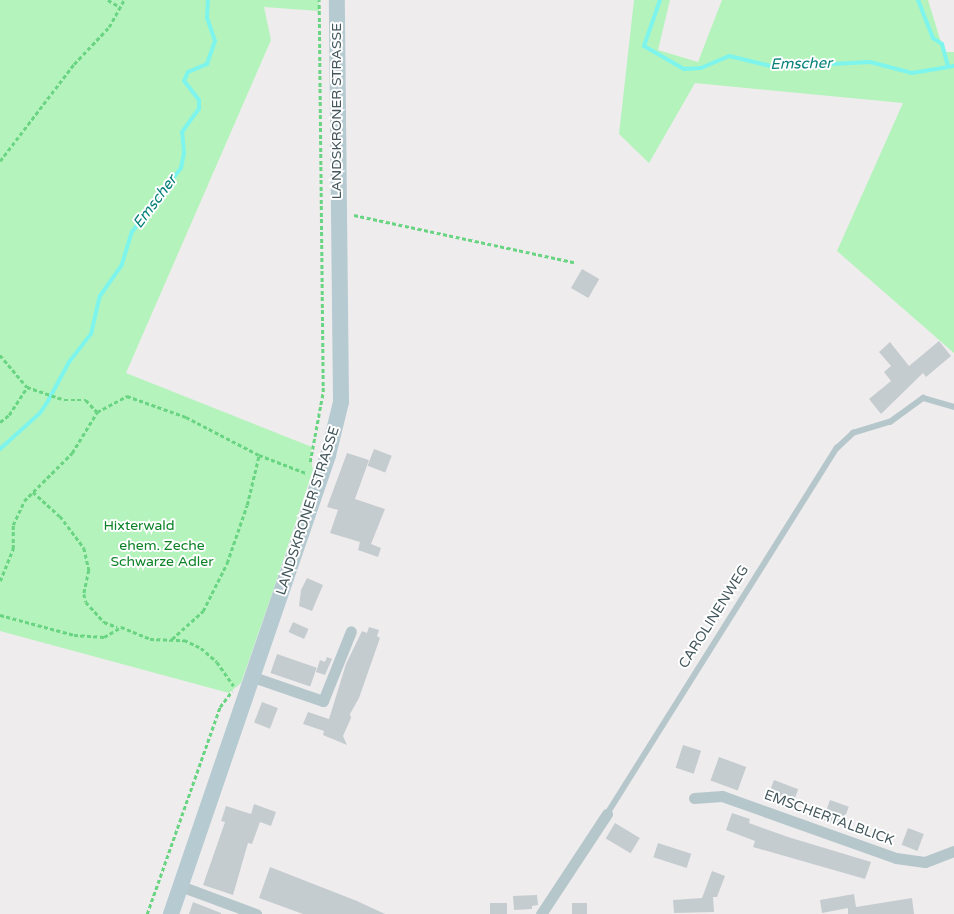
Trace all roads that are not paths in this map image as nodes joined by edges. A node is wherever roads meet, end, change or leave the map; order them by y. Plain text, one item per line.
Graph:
1 (337, 0) edge
2 (954, 407) edge
3 (351, 631) dead end
4 (247, 680) junction
5 (694, 798) dead end
6 (607, 814) joint
7 (954, 851) edge
8 (183, 887) junction
9 (171, 914) edge
10 (256, 914) edge
11 (540, 914) edge

1 - 4 street, LANDSKRONER STRASSE
2 - 6 lane, CAROLINENWEG
3 - 4 street
4 - 8 street, LANDSKRONER STRASSE
5 - 7 street, EMSCHERTALBLICK
6 - 11 street, CAROLINENWEG
8 - 9 street, LANDSKRONER STRASSE
8 - 10 street

